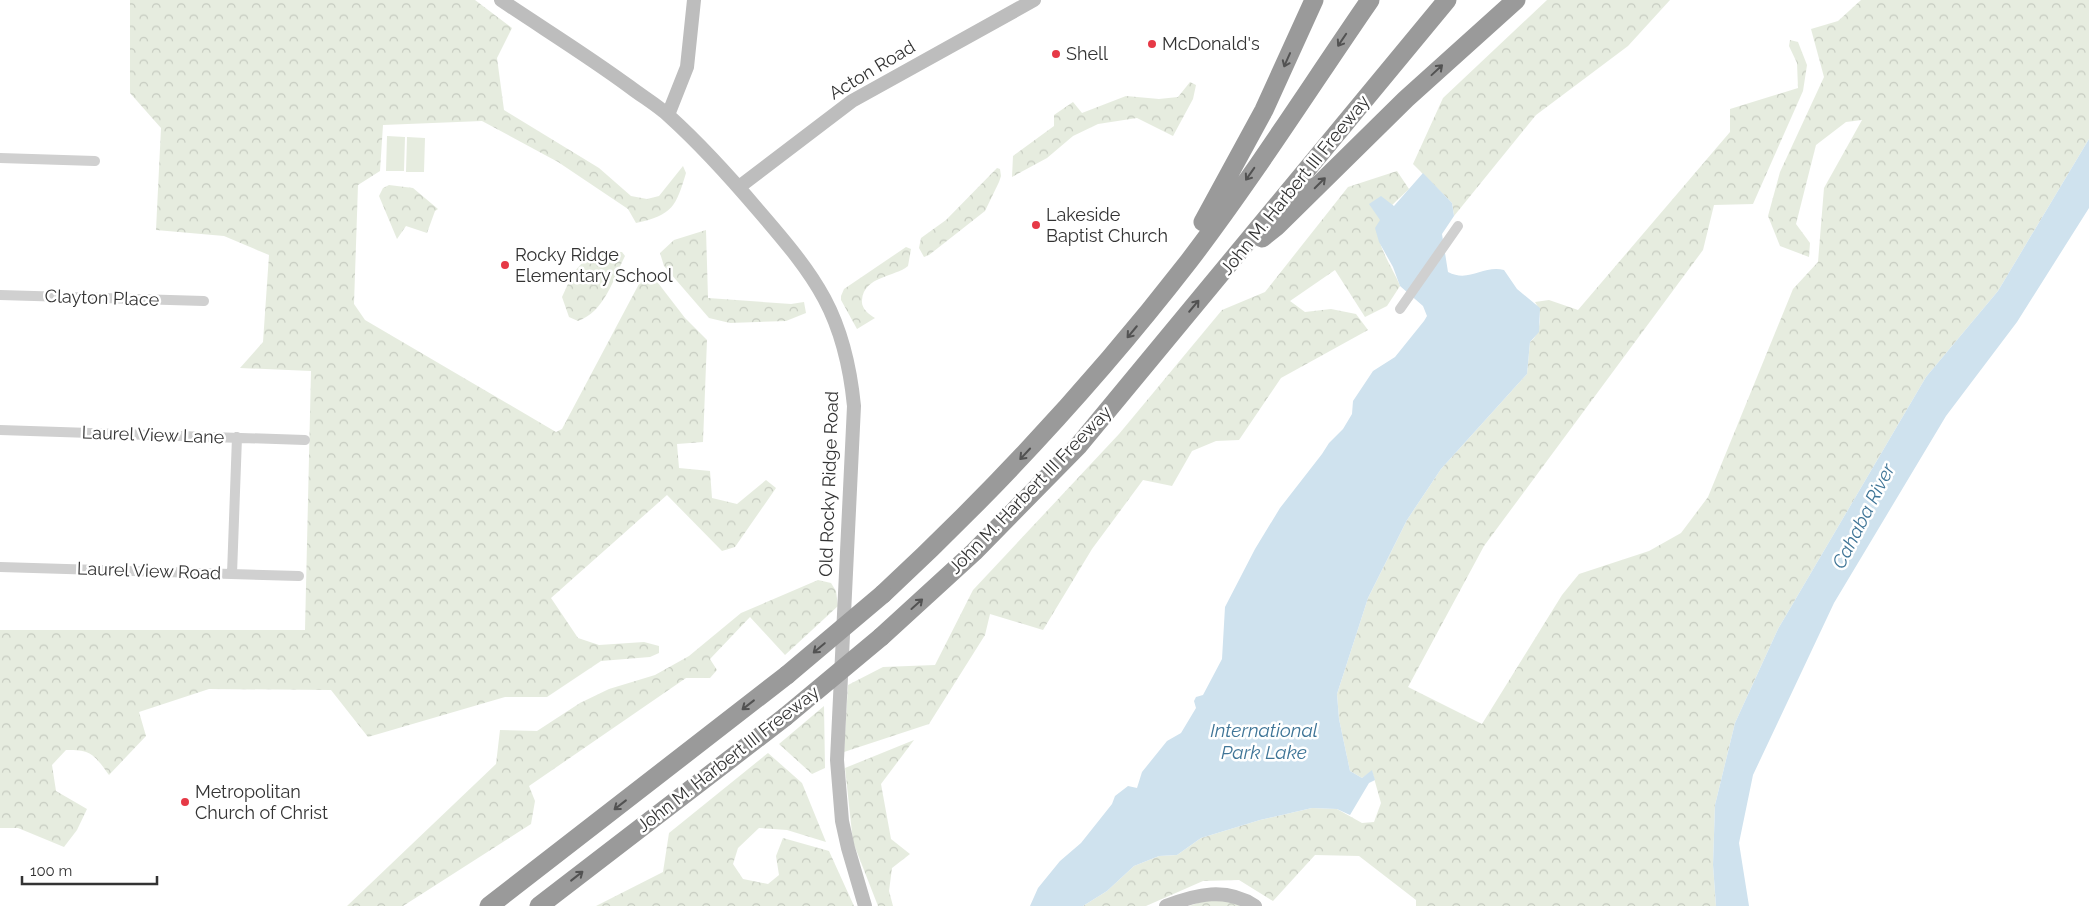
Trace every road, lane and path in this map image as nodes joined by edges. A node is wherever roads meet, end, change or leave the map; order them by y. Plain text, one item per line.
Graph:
1 (501, 0) edge
2 (694, 0) edge
3 (1034, 0) edge
4 (1314, 0) edge
5 (1370, 0) edge
6 (1447, 0) edge
7 (1516, 0) edge
8 (668, 115) junction
9 (0, 158) edge
10 (95, 161) dead end
11 (739, 187) junction
12 (1458, 226) dead end
13 (1231, 262) junction
14 (0, 294) edge
15 (204, 301) dead end
16 (1155, 304) junction
17 (1400, 309) dead end
18 (0, 430) edge
19 (237, 437) junction
20 (305, 440) dead end
21 (0, 567) edge
22 (232, 574) junction
23 (299, 576) dead end
24 (489, 906) edge
25 (539, 906) edge
26 (866, 906) edge
27 (1166, 906) edge
28 (1255, 906) edge

1 - 8 street, Old Rocky Ridge Road
2 - 8 street
3 - 11 street, Acton Road
4 -> 16 highway
5 -> 16 highway, John M. Harbert III Freeway
6 - 13 highway, John M. Harbert III Freeway
13 -> 7 highway
8 - 11 street, Old Rocky Ridge Road
9 - 10 street
11 - 26 street, Old Rocky Ridge Road
12 - 17 street
25 -> 13 highway, John M. Harbert III Freeway, bridge
14 - 15 street, Clayton Place
16 -> 24 highway, John M. Harbert III Freeway, bridge
18 - 19 street, Laurel View Lane
19 - 20 street, Laurel View Lane
19 - 22 street
21 - 22 street, Laurel View Road
22 - 23 street, Laurel View Road
27 - 28 street

